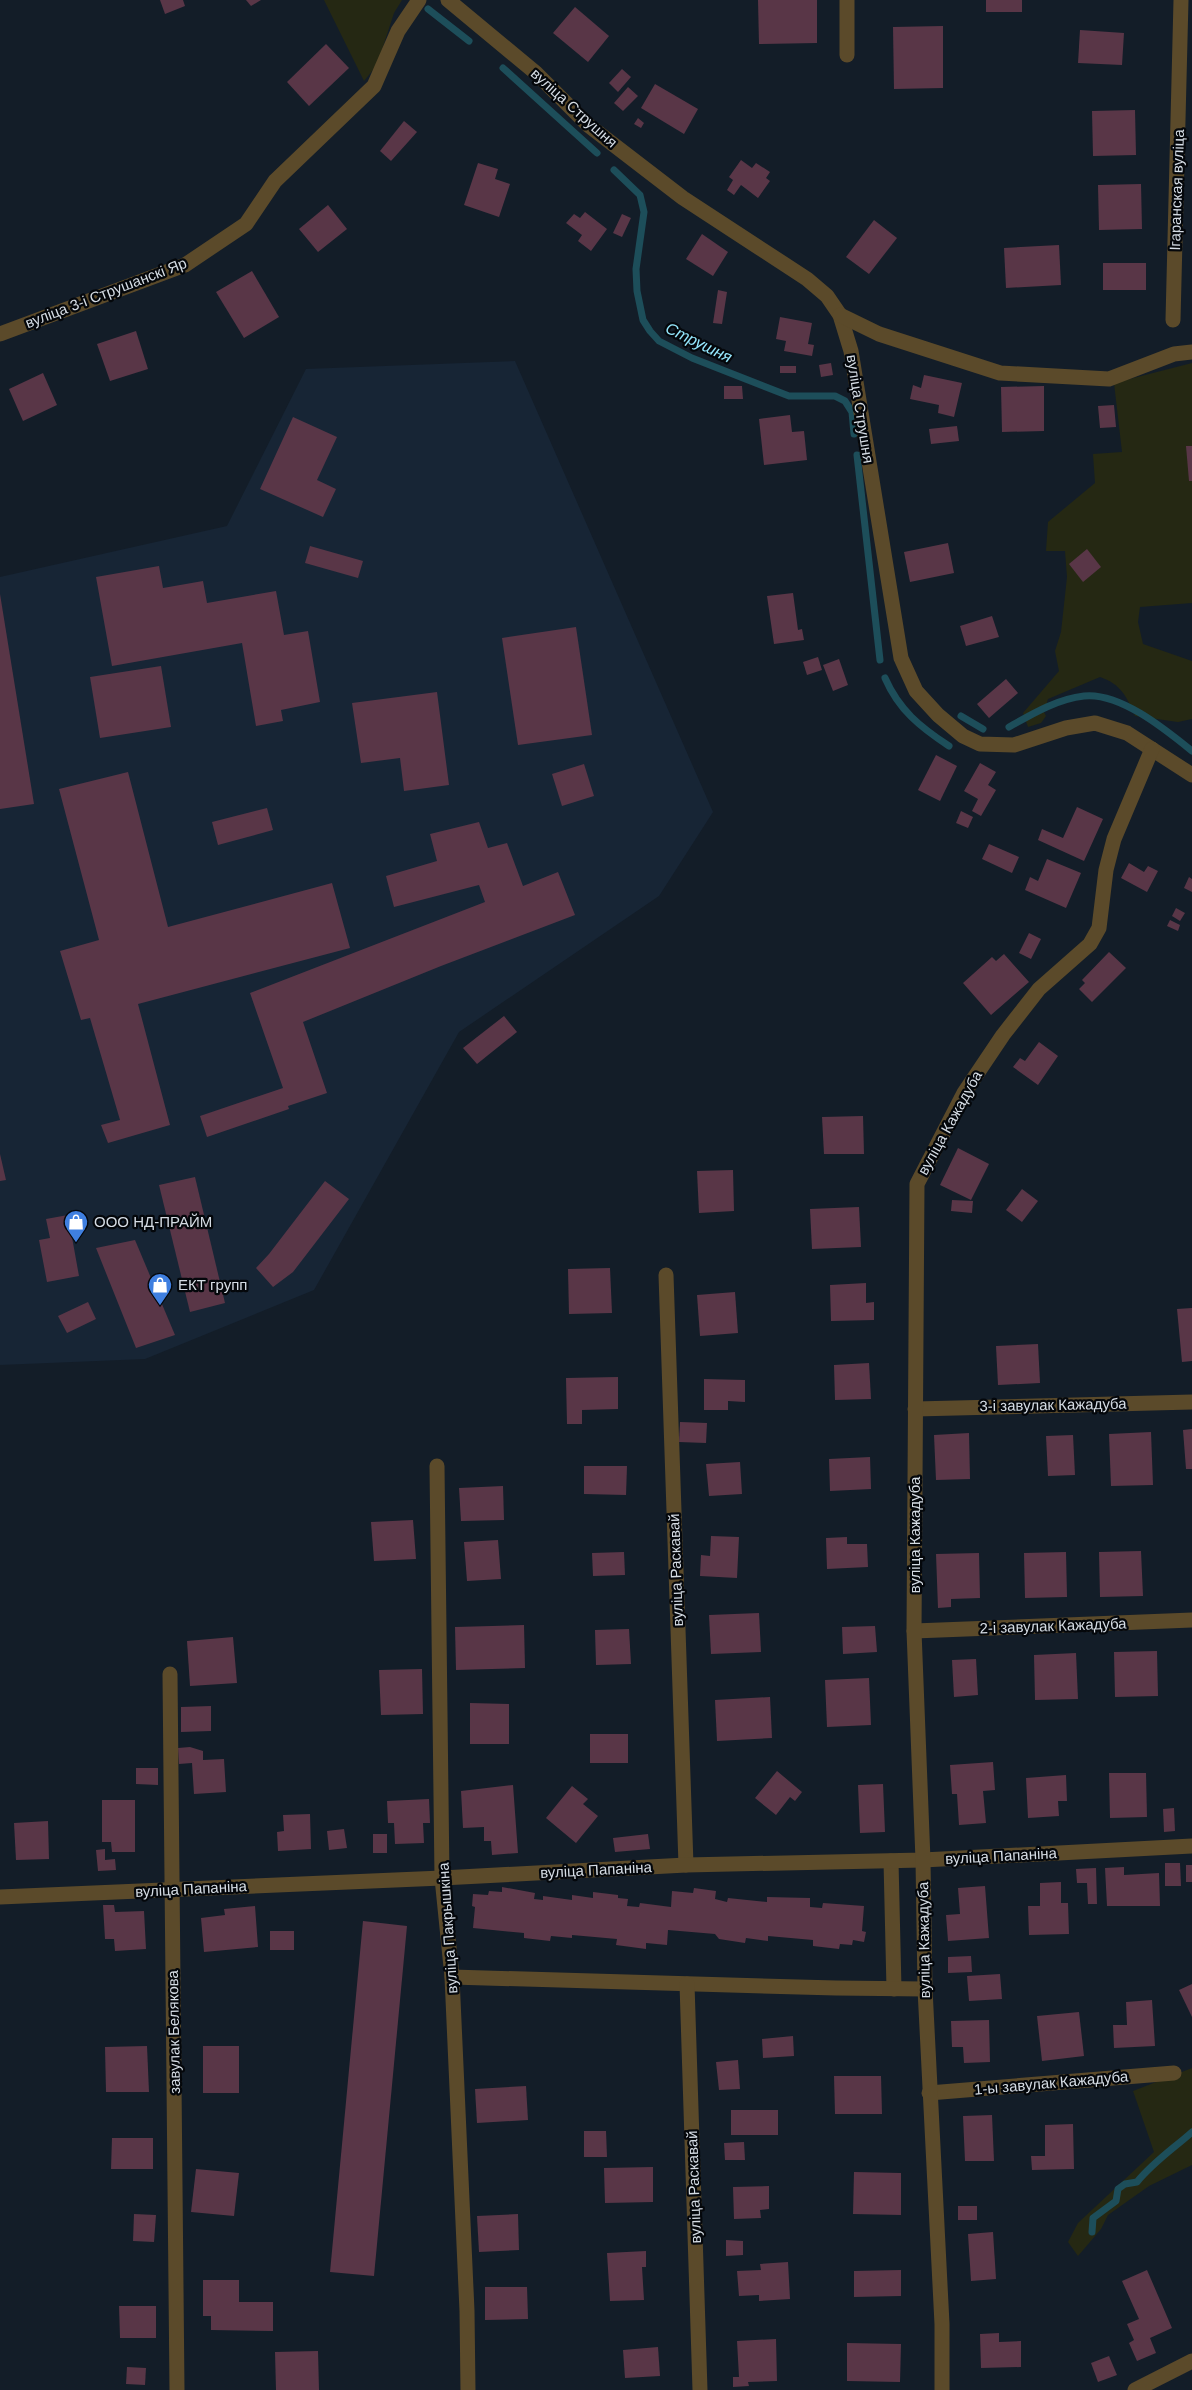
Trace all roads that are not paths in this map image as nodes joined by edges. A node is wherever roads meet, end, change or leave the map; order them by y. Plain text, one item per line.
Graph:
1 (419, 0) edge
2 (448, 0) edge
3 (848, 0) edge
4 (1181, 0) edge
5 (1186, 44) edge
6 (847, 54) dead end
7 (840, 315) junction
8 (1173, 320) dead end
9 (0, 334) edge
10 (1192, 352) edge
11 (1152, 749) junction
12 (1192, 775) edge
13 (666, 1275) dead end
14 (1192, 1402) edge
15 (914, 1409) junction
16 (437, 1466) dead end
17 (1192, 1620) edge
18 (914, 1631) junction
19 (170, 1674) dead end
20 (1192, 1846) edge
21 (923, 1860) junction
22 (891, 1861) junction
23 (686, 1865) junction
24 (442, 1878) junction
25 (172, 1890) junction
26 (0, 1897) edge
27 (452, 1977) junction
28 (687, 1984) junction
29 (925, 1988) junction
30 (894, 1989) junction
31 (1174, 2074) dead end
32 (929, 2093) junction
33 (1192, 2362) edge
34 (177, 2390) edge
35 (468, 2390) edge
36 (700, 2390) edge
37 (942, 2390) edge
38 (1135, 2390) edge

1 - 9 street, вуліца 3-і Струшанскі Яр
2 - 7 street, вуліца Струшня
3 - 6 street
4 - 5 street, Ігаранская вуліца
5 - 8 street, Ігаранская вуліца
7 - 10 street
7 - 11 street, вуліца Струшня
11 - 12 street, вуліца Струшня
11 - 15 street, вуліца Кажадуба
13 - 23 street, вуліца Раскавай
14 - 15 street, 3-і завулак Кажадуба
15 - 18 street, вуліца Кажадуба
16 - 24 street, вуліца Пакрышкіна
17 - 18 street, 2-і завулак Кажадуба
18 - 21 street, вуліца Кажадуба
19 - 25 street, завулак Белякова
20 - 21 street, вуліца Папаніна
21 - 22 street, вуліца Папаніна
21 - 29 street, вуліца Кажадуба
22 - 23 street, вуліца Папаніна
22 - 30 street
23 - 24 street, вуліца Папаніна
24 - 25 street, вуліца Папаніна
24 - 27 street, вуліца Пакрышкіна
25 - 26 street, вуліца Папаніна
25 - 34 street, завулак Белякова
27 - 28 street
27 - 35 street, вуліца Пакрышкіна
28 - 30 street
28 - 36 street, вуліца Раскавай
29 - 30 street
29 - 32 street, вуліца Кажадуба
31 - 32 street, 1-ы завулак Кажадуба
32 - 37 street, вуліца Кажадуба
33 - 38 street

